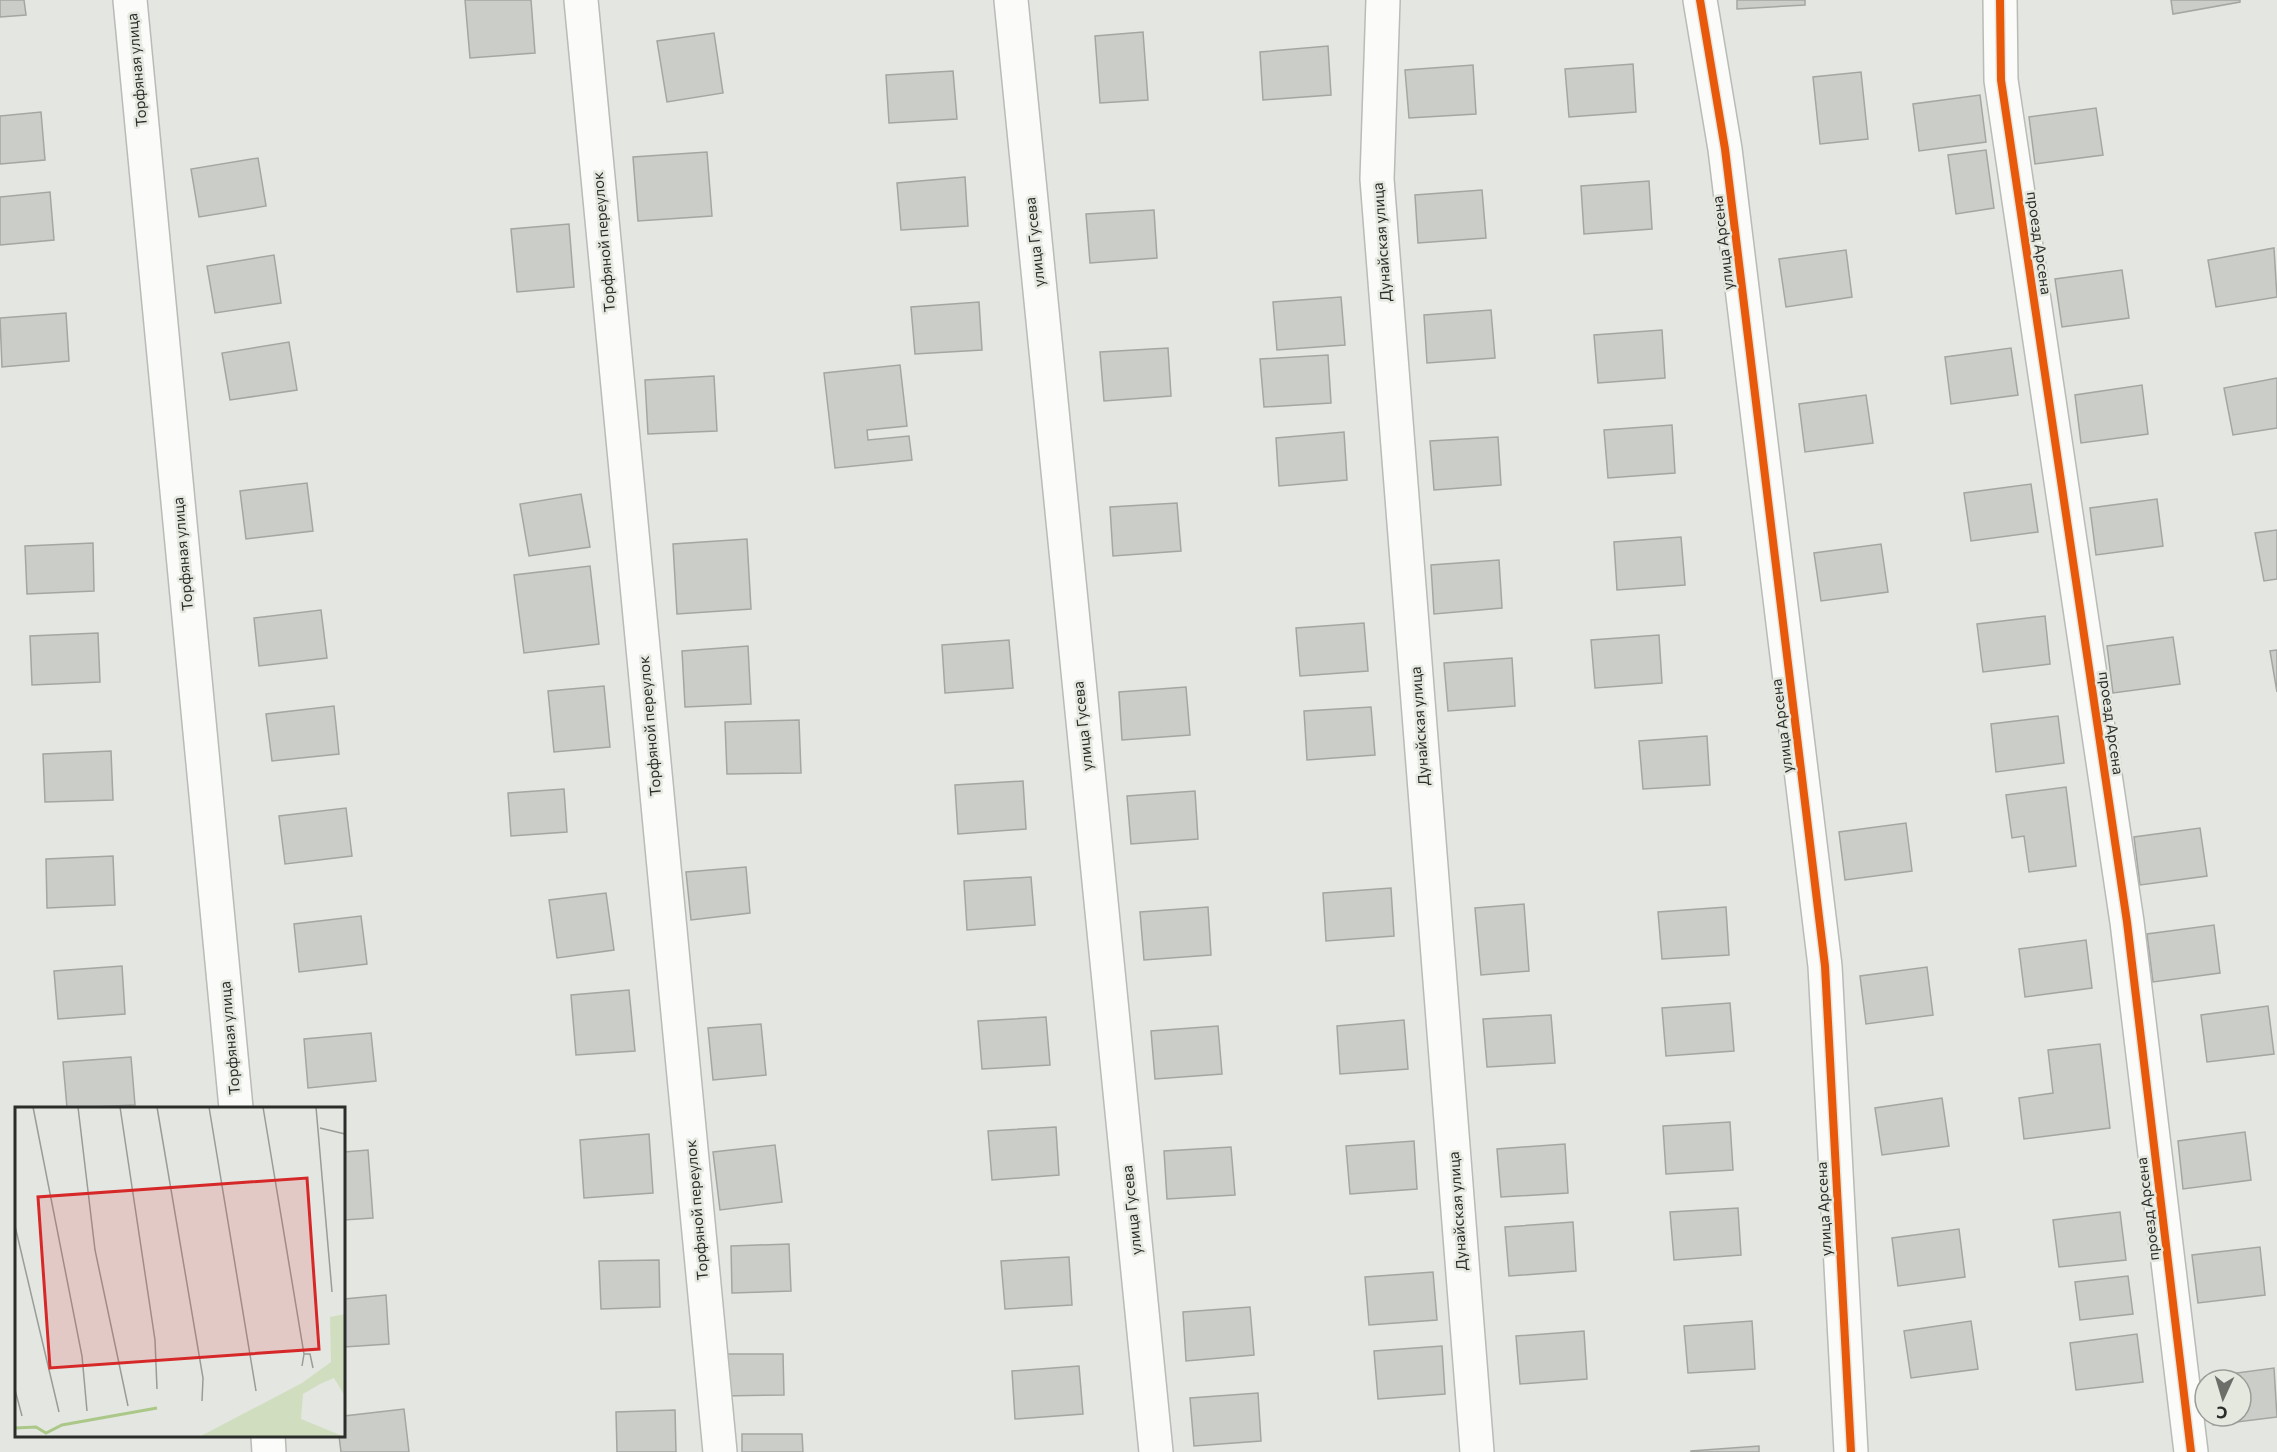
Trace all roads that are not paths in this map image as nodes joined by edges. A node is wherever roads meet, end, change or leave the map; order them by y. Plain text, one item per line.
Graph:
1 (130, 0) edge
2 (581, 0) edge
3 (1011, 0) edge
4 (1383, 0) edge
5 (1700, 0) edge
6 (2000, 0) edge
7 (236, 1107) edge
8 (268, 1437) edge
9 (269, 1452) edge
10 (720, 1452) edge
11 (1156, 1452) edge
12 (1477, 1452) edge
13 (1851, 1452) edge
14 (2191, 1452) edge

1 - 7 street, Торфяная улица
2 - 10 street, Торфяной переулок
3 - 11 street, улица Гусева
4 - 12 street, Дунайская улица
5 - 13 street, улица Арсена
6 - 14 street, проезд Арсена
8 - 9 street

